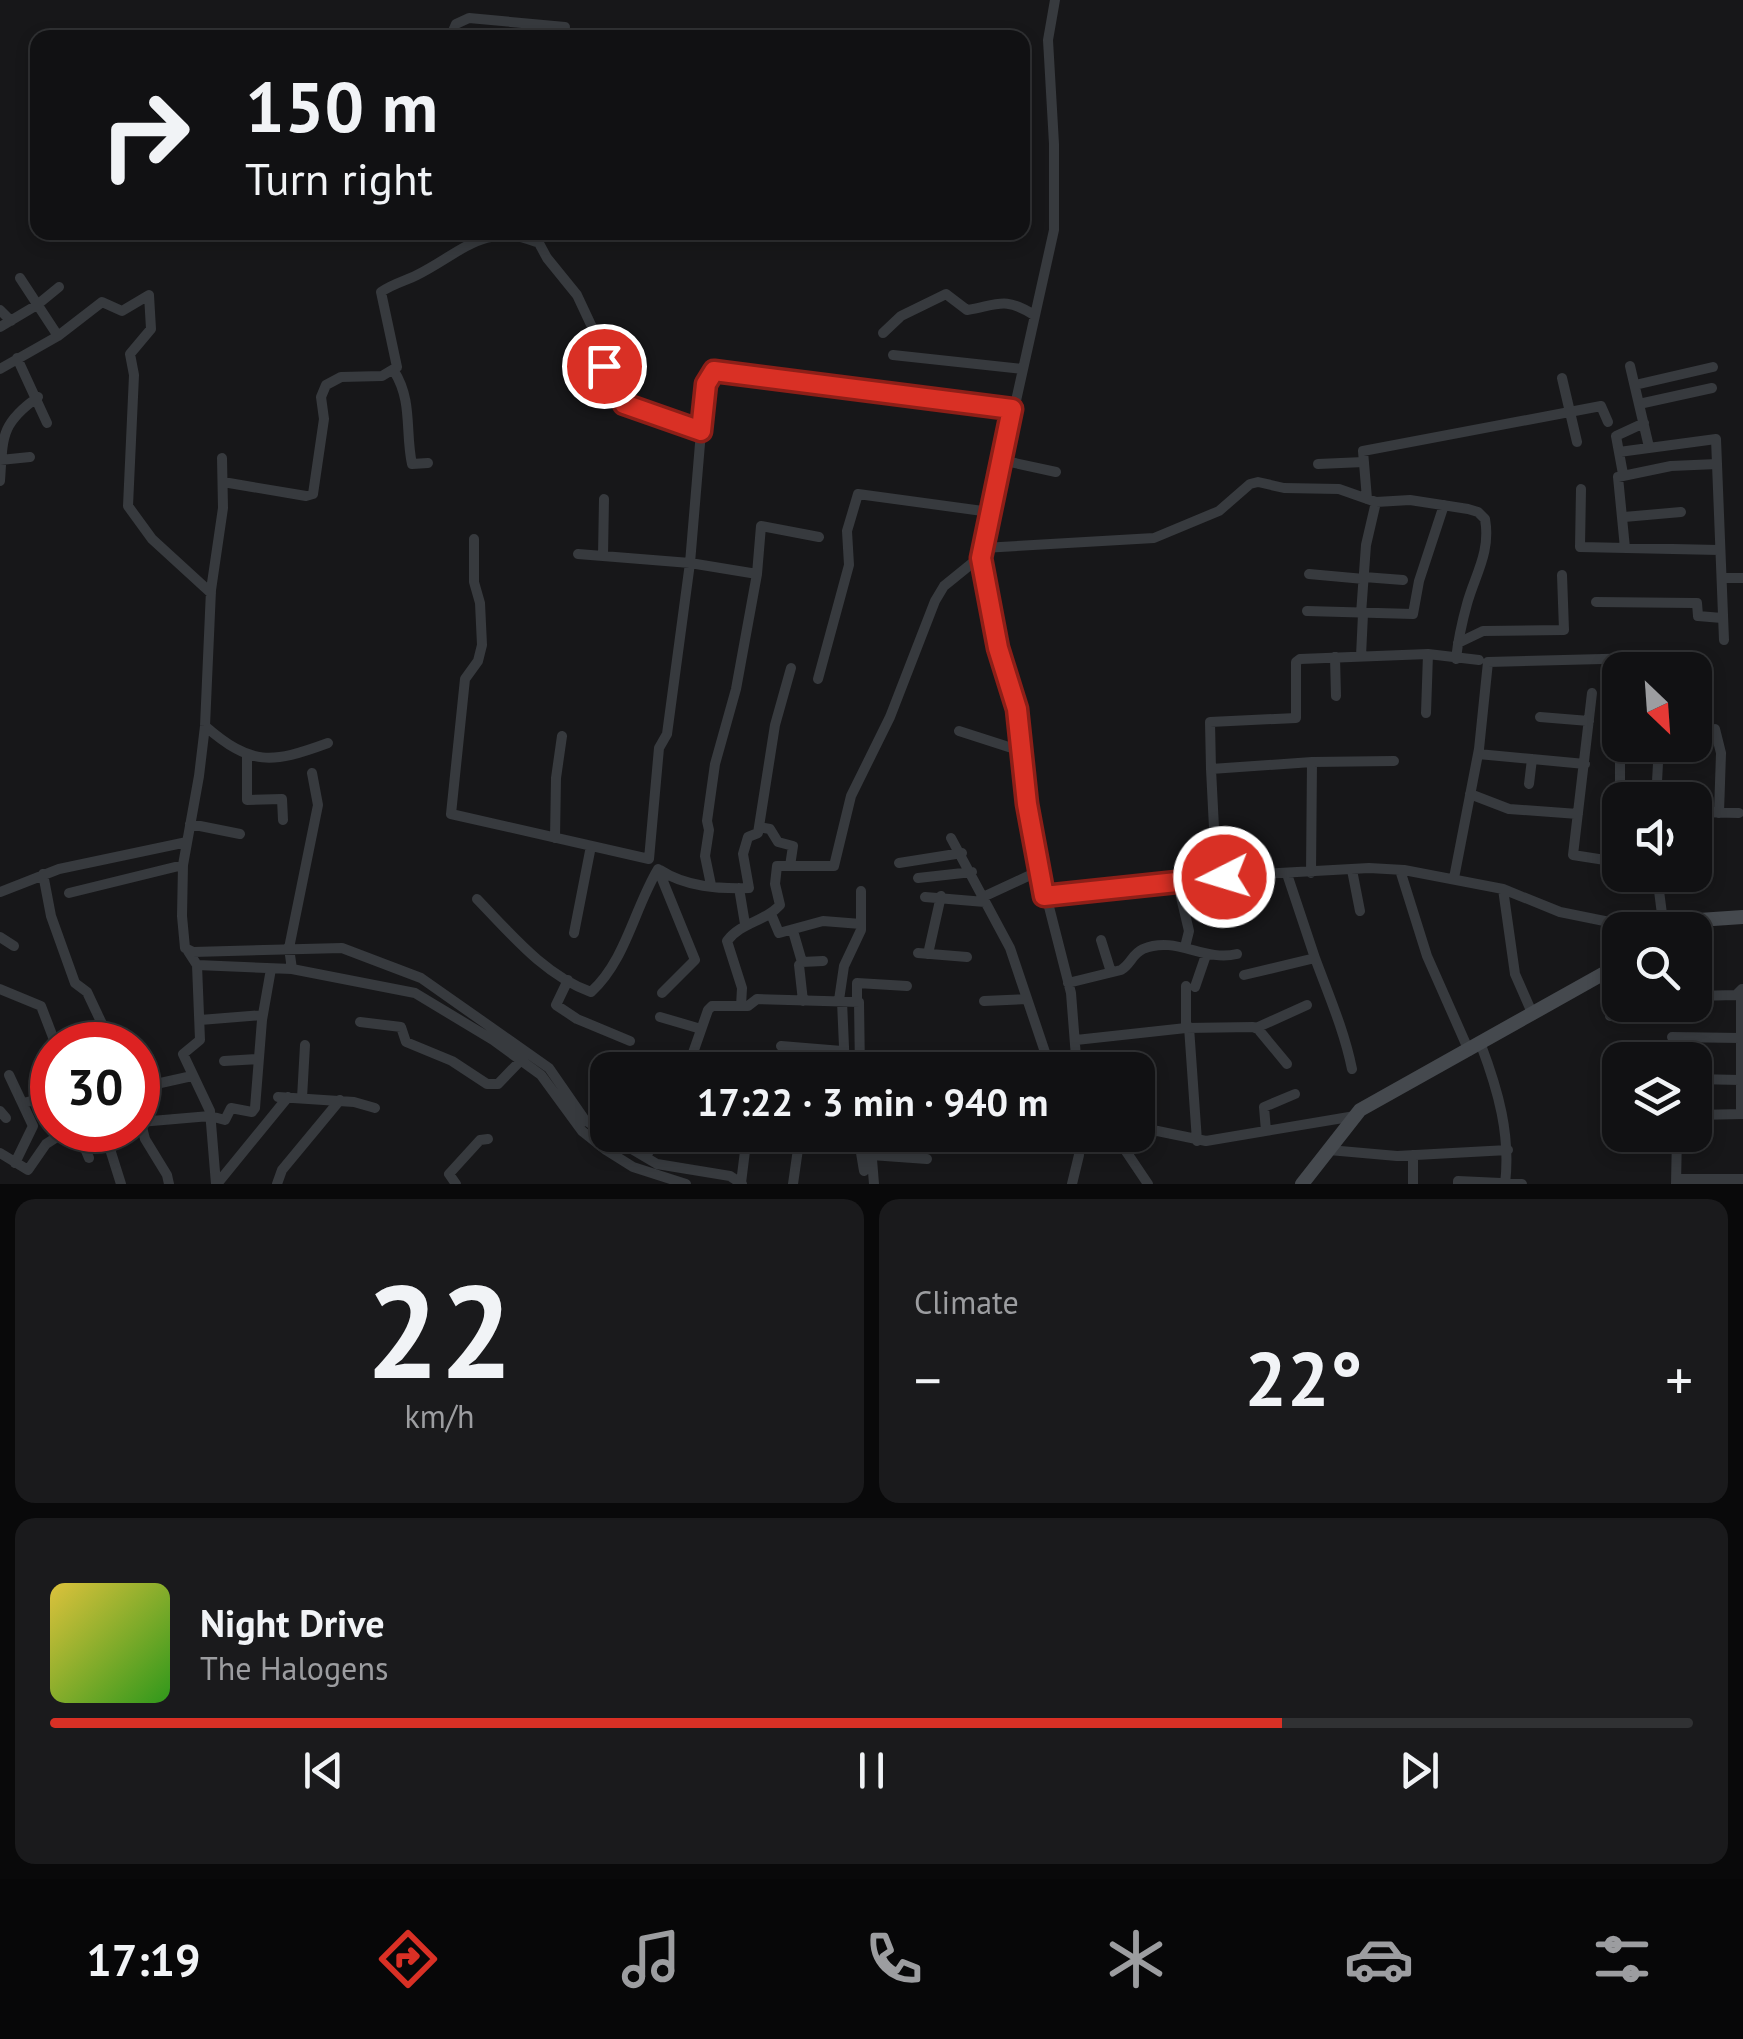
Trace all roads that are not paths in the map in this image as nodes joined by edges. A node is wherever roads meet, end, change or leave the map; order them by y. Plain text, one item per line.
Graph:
1 (1055, 0) edge
2 (565, 27) dead end
3 (453, 30) edge
4 (476, 240) edge
5 (537, 240) edge
6 (20, 278) dead end
7 (59, 287) dead end
8 (37, 305) junction
9 (0, 310) edge
10 (1034, 315) junction
11 (5, 324) edge
12 (883, 333) dead end
13 (58, 336) junction
14 (893, 354) dead end
15 (17, 358) junction
16 (1630, 366) dead end
17 (1713, 368) dead end
18 (0, 369) edge
19 (1022, 369) junction
20 (394, 371) junction
21 (1562, 378) dead end
22 (1635, 385) junction
23 (1712, 388) dead end
24 (38, 398) junction
25 (1639, 404) junction
26 (1012, 409) junction
27 (1569, 411) junction
28 (1608, 422) dead end
29 (47, 423) dead end
30 (1644, 423) junction
31 (701, 431) junction
32 (1577, 442) dead end
33 (1649, 447) junction
34 (1620, 452) junction
35 (30, 456) dead end
36 (222, 458) dead end
37 (1, 460) edge
38 (1001, 460) junction
39 (1364, 462) junction
40 (428, 464) dead end
41 (1318, 464) dead end
42 (1717, 464) junction
43 (1056, 472) dead end
44 (1623, 474) junction
45 (0, 481) edge
46 (222, 482) junction
47 (1582, 489) dead end
48 (604, 499) dead end
49 (1372, 501) junction
50 (1444, 505) junction
51 (990, 512) junction
52 (1681, 512) dead end
53 (1624, 517) junction
54 (820, 538) dead end
55 (474, 539) dead end
56 (1625, 548) junction
57 (1718, 550) junction
58 (982, 552) junction
59 (578, 554) dead end
60 (604, 556) junction
61 (690, 563) junction
62 (756, 574) junction
63 (1310, 574) dead end
64 (1562, 575) dead end
65 (1364, 578) junction
66 (1722, 578) junction
67 (1743, 578) edge
68 (1403, 580) dead end
69 (211, 593) junction
70 (1596, 602) dead end
71 (1307, 611) dead end
72 (1362, 614) junction
73 (1722, 618) junction
74 (1724, 640) dead end
75 (1458, 643) junction
76 (1428, 654) junction
77 (1361, 656) junction
78 (1335, 657) junction
79 (1456, 659) junction
80 (1479, 660) dead end
81 (1602, 664) edge
82 (791, 668) dead end
83 (818, 679) dead end
84 (1592, 693) dead end
85 (1336, 696) dead end
86 (1426, 713) dead end
87 (1540, 717) dead end
88 (1589, 721) junction
89 (205, 726) junction
90 (1715, 729) dead end
91 (959, 731) dead end
92 (562, 736) dead end
93 (328, 743) dead end
94 (1021, 751) junction
95 (1478, 754) junction
96 (246, 757) junction
97 (1532, 760) junction
98 (1394, 761) dead end
99 (1312, 762) junction
100 (1585, 764) junction
101 (1211, 769) junction
102 (312, 773) dead end
103 (1528, 784) dead end
104 (1470, 794) junction
105 (1739, 812) dead end
106 (1712, 813) edge
107 (1718, 813) junction
108 (1578, 814) junction
109 (284, 820) dead end
110 (190, 824) junction
111 (759, 827) junction
112 (1214, 828) dead end
113 (240, 834) dead end
114 (555, 838) junction
115 (951, 838) dead end
116 (187, 842) junction
117 (592, 846) junction
118 (962, 854) junction
119 (649, 858) junction
120 (1602, 860) edge
121 (899, 863) dead end
122 (183, 865) junction
123 (790, 866) junction
124 (658, 869) junction
125 (1352, 870) junction
126 (1400, 870) junction
127 (1039, 871) junction
128 (972, 872) junction
129 (1311, 873) junction
130 (43, 874) junction
131 (1287, 874) junction
132 (918, 878) dead end
133 (1454, 878) junction
134 (1177, 880) junction
135 (711, 886) junction
136 (739, 888) junction
137 (1503, 889) junction
138 (861, 891) dead end
139 (0, 892) edge
140 (69, 893) dead end
141 (941, 896) junction
142 (1044, 896) junction
143 (925, 897) dead end
144 (477, 899) dead end
145 (984, 899) junction
146 (1360, 911) dead end
147 (772, 914) junction
148 (1743, 917) edge
149 (1712, 919) edge
150 (1602, 921) edge
151 (744, 924) junction
152 (861, 924) junction
153 (793, 931) junction
154 (574, 933) dead end
155 (0, 938) edge
156 (1100, 940) dead end
157 (14, 946) dead end
158 (1184, 947) junction
159 (1237, 954) dead end
160 (1206, 955) junction
161 (967, 957) dead end
162 (1315, 958) junction
163 (193, 959) junction
164 (290, 959) junction
165 (802, 962) junction
166 (822, 962) dead end
167 (271, 969) junction
168 (1111, 972) junction
169 (1244, 975) dead end
170 (1602, 975) edge
171 (568, 980) junction
172 (1068, 983) junction
173 (907, 986) dead end
174 (0, 989) edge
175 (1742, 991) edge
176 (662, 993) dead end
177 (1712, 994) edge
178 (1026, 999) junction
179 (803, 1001) junction
180 (847, 1001) junction
181 (984, 1001) dead end
182 (1307, 1005) dead end
183 (741, 1006) junction
184 (262, 1015) junction
185 (1533, 1015) junction
186 (660, 1017) dead end
187 (200, 1020) junction
188 (47, 1022) edge
189 (101, 1022) edge
190 (360, 1022) dead end
191 (1188, 1028) junction
192 (1256, 1028) junction
193 (701, 1029) junction
194 (1672, 1037) dead end
195 (1740, 1038) junction
196 (1076, 1040) junction
197 (630, 1041) dead end
198 (305, 1044) dead end
199 (781, 1046) dead end
200 (1475, 1048) junction
201 (848, 1049) junction
202 (693, 1052) edge
203 (848, 1052) edge
204 (850, 1052) edge
205 (1045, 1052) edge
206 (1076, 1052) edge
207 (525, 1056) junction
208 (1742, 1056) edge
209 (258, 1059) junction
210 (224, 1061) dead end
211 (1286, 1064) dead end
212 (1352, 1069) dead end
213 (8, 1075) dead end
214 (192, 1076) junction
215 (1712, 1079) edge
216 (1740, 1080) junction
217 (160, 1083) edge
218 (1296, 1094) dead end
219 (302, 1098) junction
220 (340, 1100) junction
221 (30, 1101) edge
222 (24, 1103) junction
223 (570, 1107) junction
224 (375, 1108) dead end
225 (1742, 1114) edge
226 (1712, 1115) edge
227 (210, 1116) junction
228 (1356, 1116) junction
229 (160, 1117) edge
230 (590, 1123) edge
231 (1155, 1131) edge
232 (1266, 1131) junction
233 (488, 1139) dead end
234 (1197, 1141) junction
235 (1329, 1150) junction
236 (1508, 1150) junction
237 (40, 1152) edge
238 (88, 1152) edge
239 (111, 1152) edge
240 (153, 1152) edge
241 (633, 1152) edge
242 (655, 1152) edge
243 (745, 1152) edge
244 (798, 1152) edge
245 (865, 1152) edge
246 (868, 1152) edge
247 (899, 1152) edge
248 (1078, 1152) edge
249 (1127, 1152) edge
250 (1677, 1152) edge
251 (0, 1153) edge
252 (1414, 1154) junction
253 (89, 1158) dead end
254 (927, 1159) dead end
255 (15, 1162) junction
256 (653, 1166) junction
257 (864, 1172) dead end
258 (1743, 1180) edge
259 (1676, 1182) edge
260 (1505, 1183) edge
261 (121, 1184) edge
262 (168, 1184) edge
263 (216, 1184) edge
264 (277, 1184) edge
265 (456, 1184) edge
266 (686, 1184) edge
267 (741, 1184) edge
268 (793, 1184) edge
269 (874, 1184) edge
270 (1072, 1184) edge
271 (1148, 1184) edge
272 (1302, 1184) edge
273 (1413, 1184) edge
274 (1458, 1184) edge
275 (1522, 1184) edge

1 - 10 street
2 - 3 street
4 - 20 street
5 - 31 street
6 - 8 street
7 - 8 street
8 - 11 street
8 - 13 street
9 - 11 street
10 - 12 street
10 - 19 street
13 - 15 street
13 - 69 street
14 - 19 street
15 - 18 street
15 - 24 street
16 - 22 street
17 - 22 street
19 - 26 street
20 - 40 street
20 - 46 street
21 - 27 street
22 - 25 street
23 - 25 street
24 - 29 street
24 - 37 street
25 - 30 street
26 - 31 street
26 - 38 street
27 - 28 street
27 - 32 street
27 - 39 street
30 - 33 street
30 - 34 street
31 - 61 street
33 - 34 street
33 - 42 street
34 - 44 street
35 - 37 street
36 - 46 street
37 - 45 street
38 - 43 street
38 - 51 street
39 - 41 street
39 - 49 street
42 - 44 street
42 - 57 street
44 - 53 street
46 - 69 street
47 - 56 street
48 - 60 street
49 - 50 street
49 - 58 street
49 - 65 street
50 - 72 street
50 - 75 street
51 - 58 street
51 - 83 street
52 - 53 street
53 - 56 street
54 - 62 street
55 - 114 street
56 - 57 street
57 - 66 street
58 - 94 street
58 - 123 street
59 - 60 street
60 - 61 street
61 - 62 street
61 - 119 street
62 - 135 street
63 - 65 street
64 - 75 street
65 - 68 street
65 - 72 street
66 - 67 street
66 - 73 street
69 - 89 street
70 - 73 street
71 - 72 street
72 - 77 street
73 - 74 street
75 - 79 street
76 - 77 street
76 - 79 street
76 - 86 street
77 - 78 street
78 - 85 street
78 - 101 street
79 - 80 street
81 - 95 street
82 - 111 street
84 - 88 street
87 - 88 street
88 - 100 street
89 - 96 street
89 - 110 street
90 - 107 street
91 - 94 street
92 - 114 street
93 - 96 street
94 - 127 street
95 - 97 street
95 - 104 street
96 - 109 street
97 - 100 street
97 - 103 street
98 - 99 street
99 - 101 street
99 - 129 street
100 - 108 street
101 - 112 street
102 - 164 street
104 - 108 street
104 - 133 street
105 - 107 street
106 - 107 street
108 - 120 street
110 - 113 street
110 - 116 street
111 - 123 street
111 - 136 street
114 - 117 street
115 - 118 street
116 - 122 street
116 - 130 street
117 - 119 street
117 - 154 street
118 - 121 street
118 - 128 street
119 - 124 street
122 - 140 street
122 - 163 street
123 - 147 street
124 - 135 street
124 - 171 street
124 - 176 street
125 - 126 street
125 - 129 street
125 - 146 street
126 - 133 street
126 - 200 street
127 - 142 street
127 - 145 street
128 - 132 street
128 - 145 street
129 - 131 street
130 - 139 street
130 - 189 street
131 - 134 street
131 - 162 street
133 - 137 street
134 - 142 street
134 - 158 street
135 - 136 street
136 - 151 street
137 - 150 street
137 - 185 street
138 - 152 street
141 - 143 street
141 - 145 street
141 - 161 street
142 - 172 street
144 - 171 street
145 - 178 street
147 - 151 street
147 - 153 street
148 - 149 main road
151 - 183 street
152 - 153 street
152 - 180 street
153 - 165 street
155 - 157 street
156 - 168 street
158 - 160 street
158 - 168 street
159 - 160 street
160 - 191 street
162 - 169 street
162 - 212 street
163 - 164 street
163 - 167 street
163 - 187 street
164 - 167 street
164 - 207 street
164 - 207 street
165 - 166 street
165 - 179 street
167 - 184 street
168 - 172 street
170 - 185 main road
171 - 197 street
172 - 196 street
173 - 180 street
174 - 188 street
175 - 177 street
175 - 195 street
178 - 181 street
178 - 205 street
179 - 180 street
179 - 183 street
180 - 201 street
180 - 201 street
182 - 192 street
183 - 193 street
184 - 187 street
184 - 209 street
185 - 200 main road
186 - 193 street
187 - 214 street
190 - 207 street
191 - 192 street
191 - 196 street
191 - 234 street
192 - 211 street
193 - 202 street
194 - 195 street
195 - 208 street
196 - 206 street
198 - 219 street
199 - 201 street
200 - 228 main road
200 - 236 street
201 - 203 street
201 - 204 street
207 - 223 street
208 - 216 street
209 - 210 street
209 - 227 street
213 - 222 street
214 - 217 street
214 - 227 street
215 - 216 street
216 - 225 street
218 - 232 street
219 - 220 street
219 - 263 street
220 - 224 street
220 - 264 street
221 - 222 street
222 - 255 street
223 - 230 street
223 - 256 street
225 - 226 street
227 - 229 street
227 - 263 street
228 - 232 street
228 - 235 main road
231 - 234 street
232 - 234 street
233 - 265 street
235 - 252 street
235 - 272 main road
236 - 252 street
236 - 260 street
237 - 255 street
238 - 253 street
239 - 261 street
240 - 262 street
241 - 256 street
242 - 256 street
243 - 267 street
244 - 268 street
245 - 257 street
246 - 269 street
247 - 254 street
248 - 270 street
249 - 271 street
250 - 259 street
251 - 255 street
252 - 273 street
256 - 266 street
256 - 267 street
258 - 259 street
260 - 274 street
260 - 275 street

